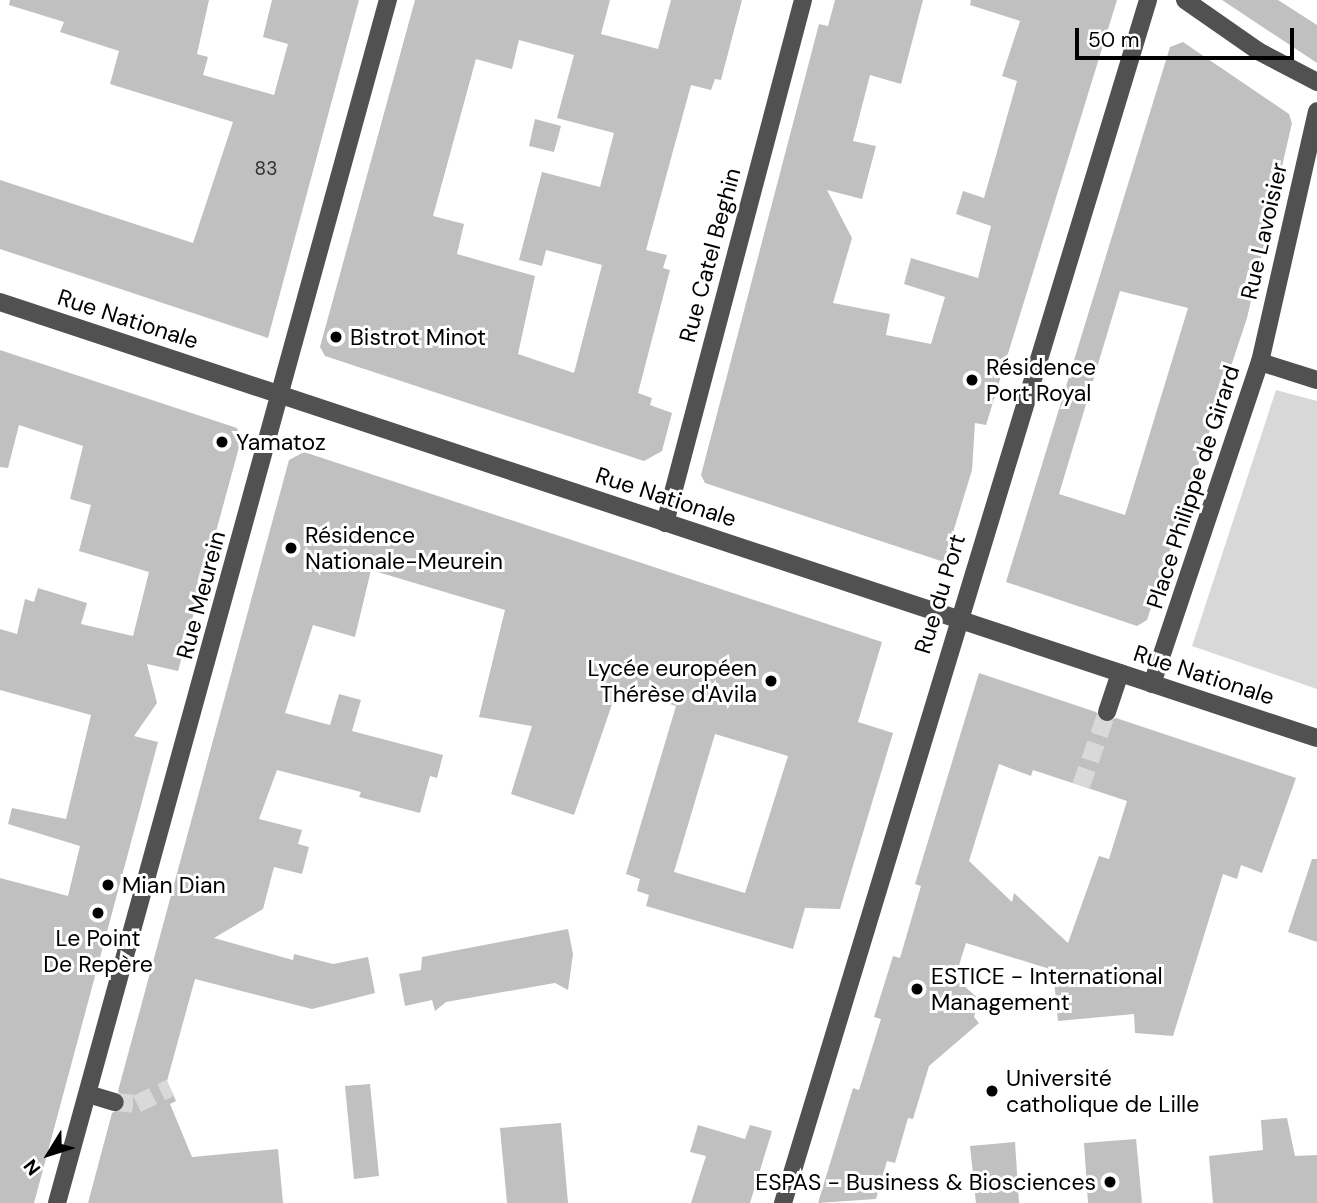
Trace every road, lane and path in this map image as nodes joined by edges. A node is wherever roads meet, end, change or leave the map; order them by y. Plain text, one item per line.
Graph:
1 (388, 0) edge
2 (803, 0) edge
3 (1148, 0) edge
4 (1185, 0) edge
5 (1317, 82) edge
6 (1317, 111) edge
7 (0, 302) edge
8 (1260, 362) junction
9 (1317, 380) edge
10 (281, 395) junction
11 (665, 523) junction
12 (958, 620) junction
13 (1120, 673) junction
14 (1152, 684) junction
15 (1107, 712) tunnel mouth
16 (1317, 738) edge
17 (88, 1094) junction
18 (115, 1102) tunnel mouth
19 (57, 1203) edge
20 (783, 1203) edge

1 - 10 street, Rue Meurein
2 - 11 street, Rue Catel Beghin
3 - 12 street, Rue du Port
4 - 5 street
6 - 8 street, Rue Lavoisier
7 - 10 street, Rue Nationale
8 - 9 street, Place Philippe de Girard
8 - 14 street, Place Philippe de Girard
10 - 11 street, Rue Nationale
10 - 17 street, Rue Meurein
11 - 12 street, Rue Nationale
12 - 13 street, Rue Nationale
12 - 20 street, Rue du Port
13 - 14 street, Rue Nationale
13 - 15 street
14 - 16 street, Rue Nationale
17 - 18 street
17 - 19 street, Rue Meurein

